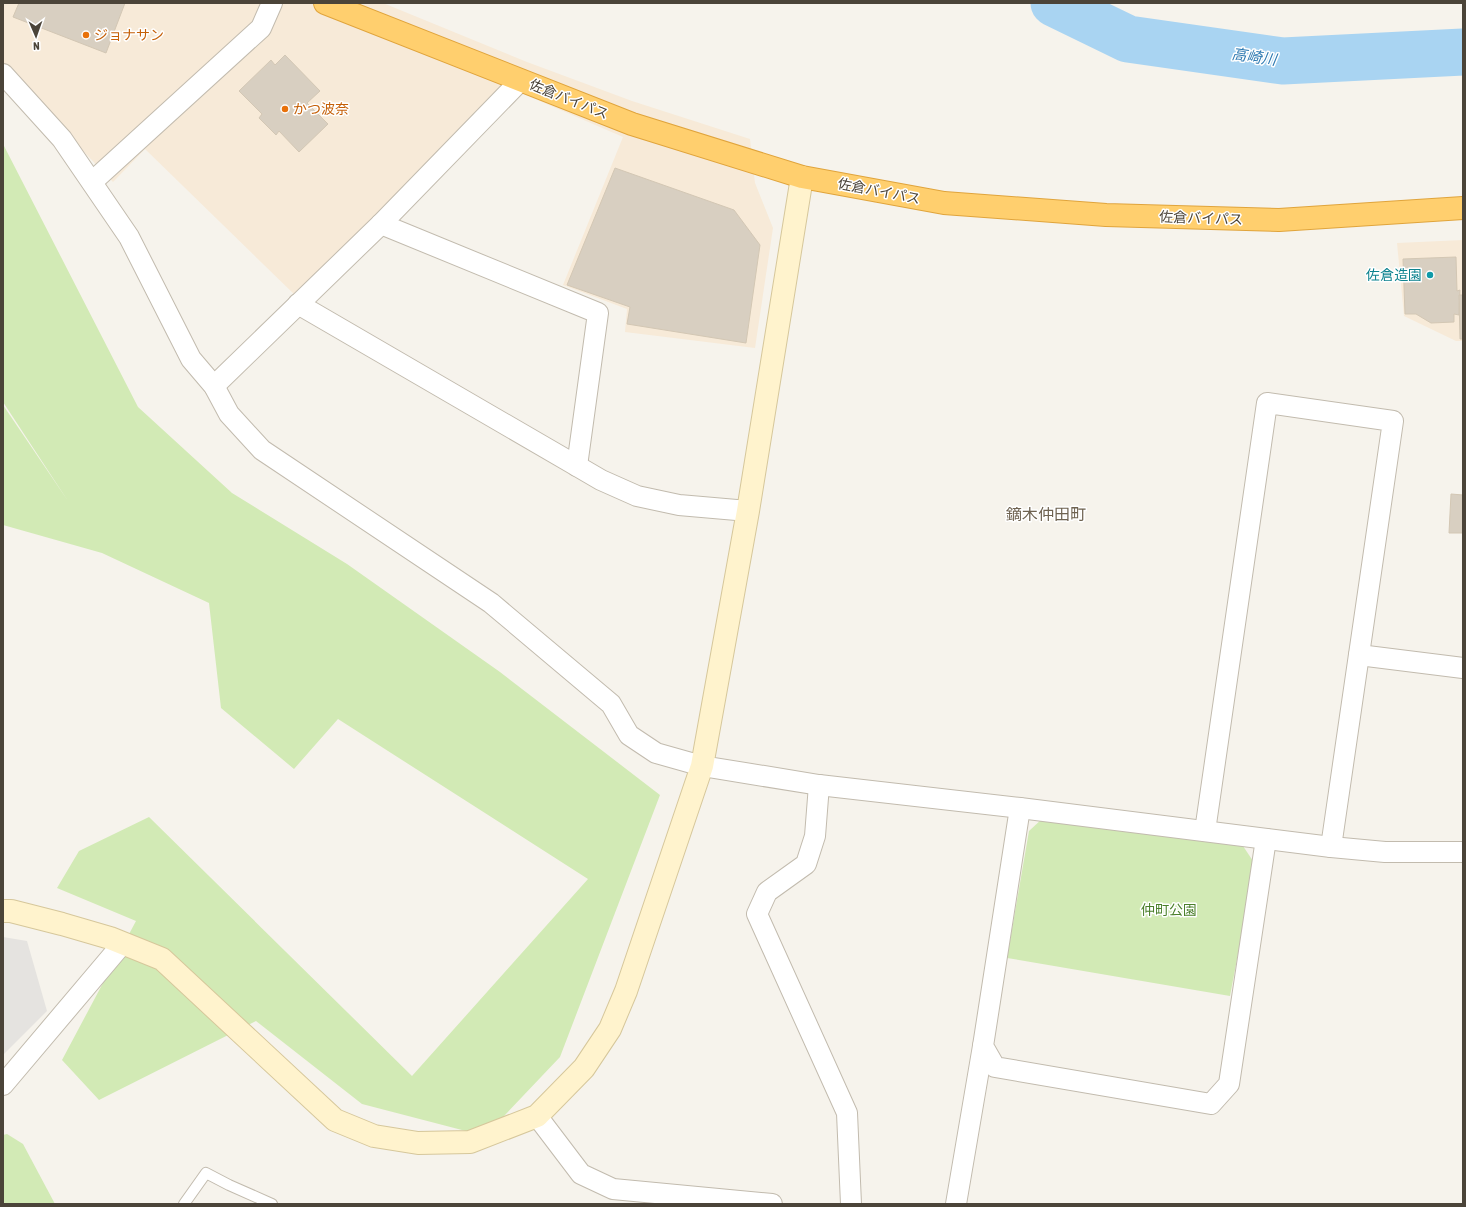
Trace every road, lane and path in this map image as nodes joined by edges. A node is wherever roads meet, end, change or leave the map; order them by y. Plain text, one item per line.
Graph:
1 (272, 3) edge
2 (325, 3) edge
3 (3, 74) edge
4 (521, 80) junction
5 (802, 177) junction
6 (92, 182) junction
7 (1463, 208) edge
8 (381, 224) junction
9 (298, 304) junction
10 (214, 386) junction
11 (577, 466) junction
12 (748, 511) junction
13 (1359, 655) junction
14 (1463, 668) edge
15 (702, 766) junction
16 (819, 785) junction
17 (1020, 808) junction
18 (1205, 831) junction
19 (1266, 839) junction
20 (1331, 847) junction
21 (1463, 852) edge
22 (3, 910) edge
23 (123, 943) junction
24 (983, 1046) junction
25 (3, 1085) edge
26 (537, 1116) junction
27 (184, 1204) edge
28 (272, 1204) edge
29 (772, 1204) edge
30 (851, 1204) edge
31 (956, 1204) edge

1 - 6 street
2 - 4 highway, 佐倉バイパス
3 - 6 street
4 - 5 highway, 佐倉バイパス
4 - 8 street
5 - 7 highway, 佐倉バイパス
5 - 12 street
6 - 10 street
8 - 9 street
8 - 11 street
9 - 10 street
9 - 11 street
10 - 15 street
11 - 12 street
12 - 15 street
13 - 14 street
13 - 18 street
13 - 20 street
15 - 16 street
15 - 26 street
16 - 17 street
16 - 30 street
17 - 18 street
17 - 24 street
18 - 19 street
19 - 20 street
19 - 24 street
20 - 21 street
22 - 23 street
23 - 25 street
23 - 26 street
24 - 31 street
26 - 29 street
27 - 28 lane

